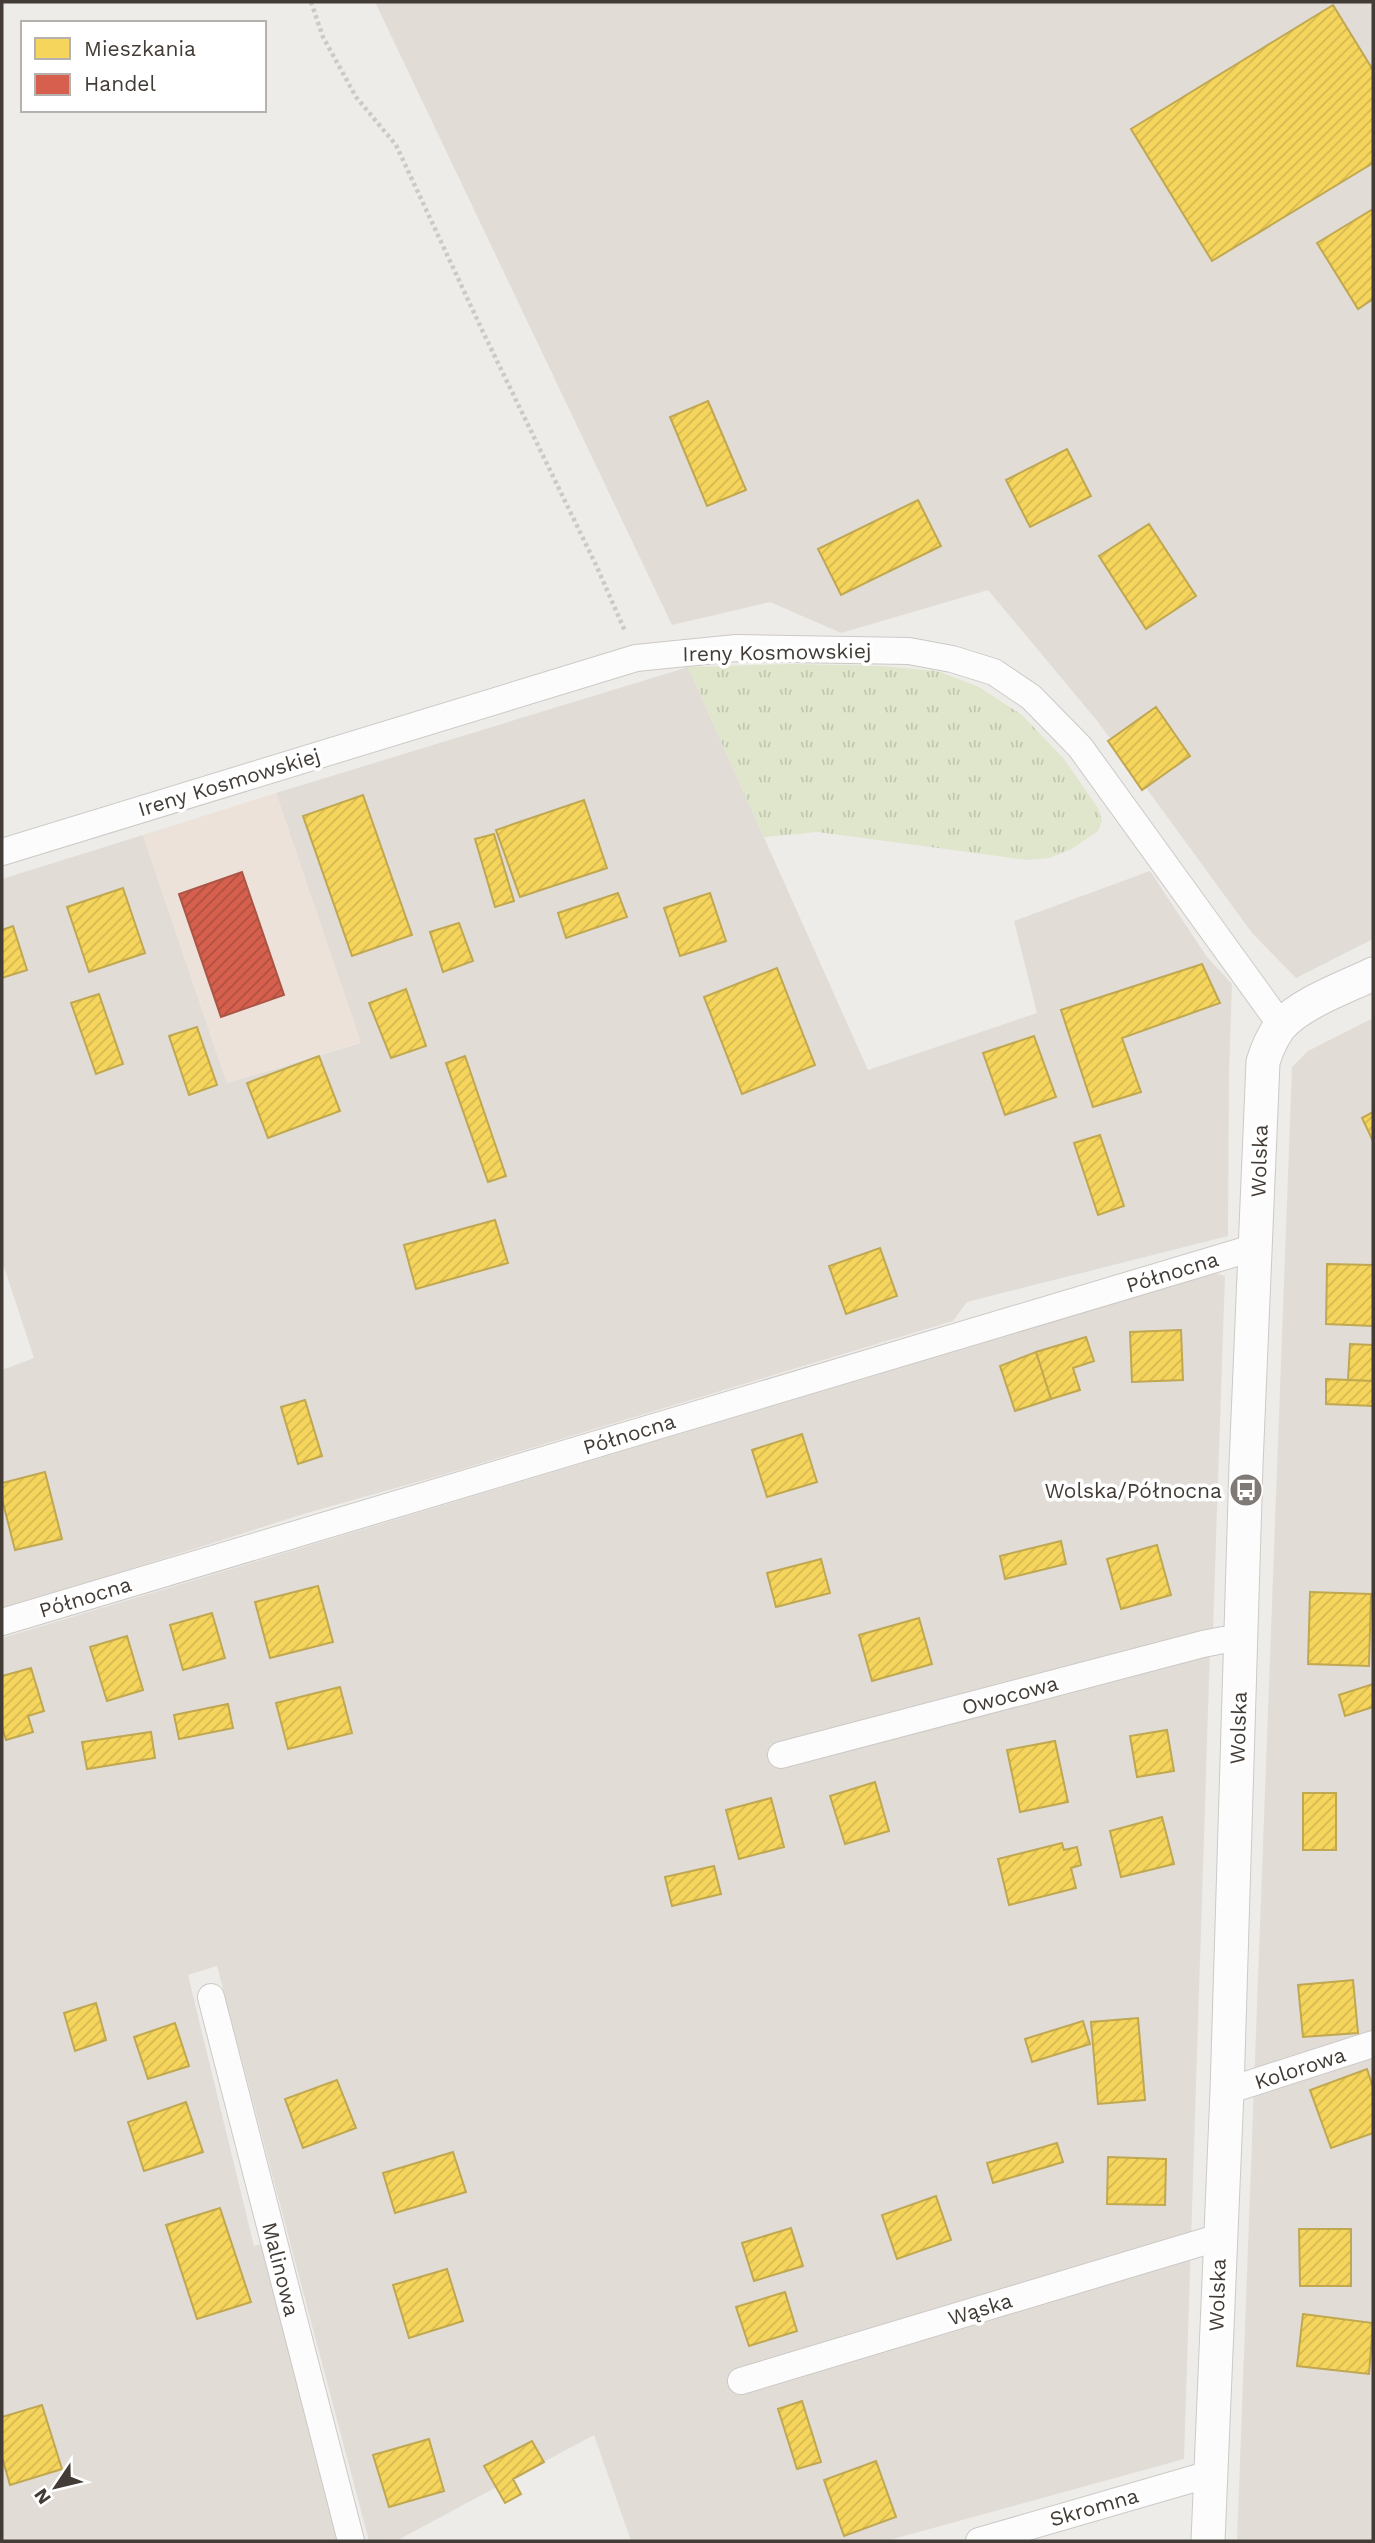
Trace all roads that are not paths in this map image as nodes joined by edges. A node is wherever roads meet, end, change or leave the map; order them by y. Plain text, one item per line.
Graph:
1 (2, 852) edge
2 (1373, 974) edge
3 (1281, 1026) junction
4 (1256, 1247) junction
5 (2, 1622) edge
6 (1241, 1640) junction
7 (781, 1755) dead end
8 (211, 1997) dead end
9 (1373, 2044) edge
10 (1227, 2091) junction
11 (1220, 2237) junction
12 (741, 2381) dead end
13 (1210, 2474) junction
14 (351, 2541) edge
15 (979, 2541) edge
16 (1208, 2541) edge

1 - 3 street, Ireny Kosmowskiej
2 - 3 street, Wolska
3 - 4 street, Wolska
4 - 5 street, Północna
4 - 6 street, Wolska
6 - 7 street, Owocowa
6 - 10 street, Wolska
8 - 14 street, Malinowa
9 - 10 street, Kolorowa
10 - 11 street, Wolska
11 - 12 street, Wąska
11 - 13 street, Wolska
13 - 15 street, Skromna
13 - 16 street, Wolska

